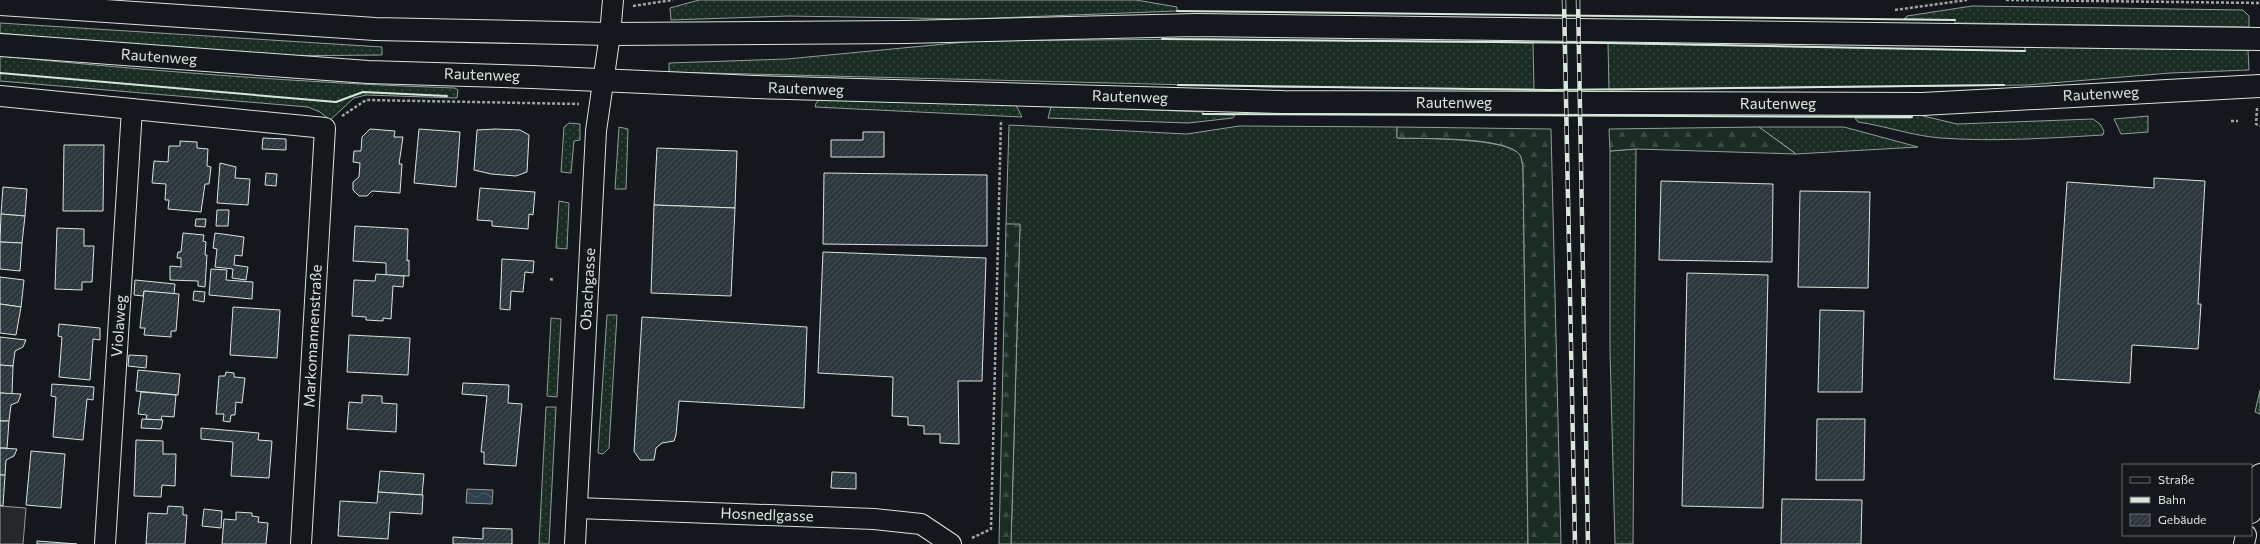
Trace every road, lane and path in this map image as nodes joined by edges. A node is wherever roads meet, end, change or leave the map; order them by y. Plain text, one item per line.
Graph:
1 (613, 0) edge
2 (673, 0) edge
3 (2006, 0) edge
4 (2260, 3) edge
5 (0, 4) edge
6 (641, 5) dead end
7 (610, 34) junction
8 (2260, 39) edge
9 (0, 45) edge
10 (604, 80) junction
11 (2260, 86) edge
12 (0, 96) edge
13 (569, 104) dead end
14 (132, 109) junction
15 (2256, 115) dead end
16 (1001, 120) dead end
17 (2231, 121) dead end
18 (2238, 121) dead end
19 (2260, 126) edge
20 (325, 128) junction
21 (2260, 474) edge
22 (577, 508) junction
23 (2252, 509) edge
24 (980, 534) dead end
25 (105, 544) edge
26 (301, 544) edge
27 (575, 544) edge
28 (951, 544) edge

1 - 7 street, Obachgasse
2 - 6 path
3 - 4 path
5 - 7 main road
7 - 8 main road
7 - 10 street, Obachgasse
9 - 10 main road, Rautenweg
10 - 11 main road, Rautenweg
10 - 22 street, Obachgasse
12 - 14 street
13 - 20 path
14 - 20 street
14 - 25 street, Violaweg
15 - 19 path
16 - 24 path
17 - 18 path
20 - 26 street, Markomannenstraße
21 - 23 street
22 - 27 street, Obachgasse
22 - 28 street, Hosnedlgasse

